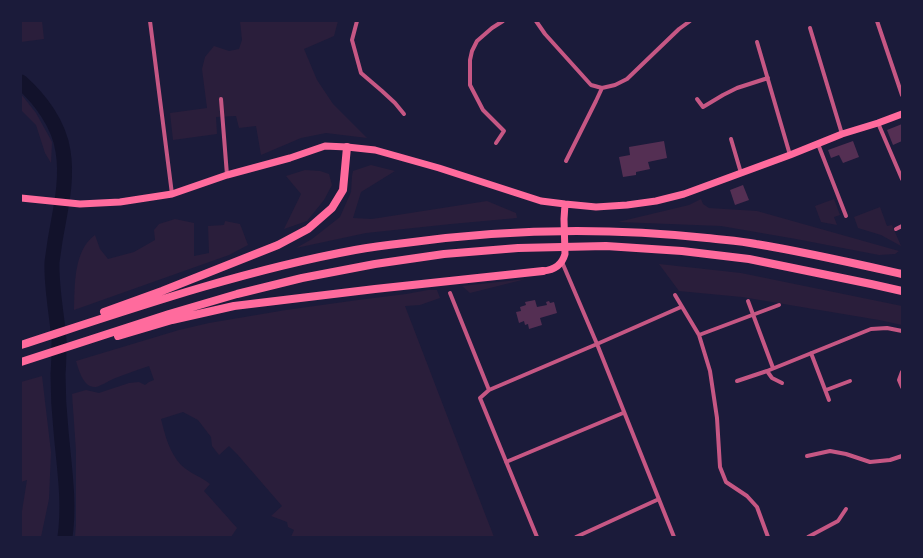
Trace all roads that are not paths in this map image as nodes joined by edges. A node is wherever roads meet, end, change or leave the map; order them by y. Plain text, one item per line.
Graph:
1 (150, 21) edge
2 (357, 21) edge
3 (503, 21) edge
4 (536, 21) edge
5 (690, 21) edge
6 (877, 21) edge
7 (810, 28) dead end
8 (757, 42) dead end
9 (768, 78) junction
10 (602, 88) junction
11 (902, 94) edge
12 (221, 99) dead end
13 (697, 99) dead end
14 (404, 114) dead end
15 (902, 114) edge
16 (878, 123) junction
17 (842, 134) junction
18 (731, 139) dead end
19 (496, 143) dead end
20 (818, 144) junction
21 (347, 147) junction
22 (790, 155) junction
23 (566, 161) dead end
24 (900, 170) edge
25 (742, 174) junction
26 (228, 175) junction
27 (902, 179) edge
28 (172, 194) junction
29 (21, 198) edge
30 (565, 204) junction
31 (846, 216) dead end
32 (902, 226) edge
33 (896, 228) dead end
34 (562, 262) junction
35 (543, 271) joint
36 (902, 274) edge
37 (902, 291) edge
38 (450, 293) dead end
39 (163, 295) junction
40 (675, 295) dead end
41 (748, 301) dead end
42 (779, 305) dead end
43 (681, 307) junction
44 (753, 315) junction
45 (170, 317) junction
46 (902, 331) edge
47 (699, 335) junction
48 (21, 344) edge
49 (597, 344) junction
50 (811, 353) junction
51 (21, 363) edge
52 (773, 368) junction
53 (767, 371) junction
54 (902, 372) edge
55 (737, 381) dead end
56 (850, 381) dead end
57 (782, 383) dead end
58 (902, 387) edge
59 (489, 390) junction
60 (826, 390) junction
61 (829, 400) dead end
62 (624, 412) junction
63 (807, 456) dead end
64 (902, 456) edge
65 (506, 462) junction
66 (660, 499) junction
67 (846, 509) dead end
68 (537, 537) edge
69 (576, 537) edge
70 (674, 537) edge
71 (768, 537) edge
72 (808, 537) edge

1 - 28 street
2 - 14 street
3 - 19 street
4 - 10 street
5 - 10 street
6 - 11 street
7 - 17 street
8 - 9 street
9 - 13 street
9 - 22 street
10 - 23 street
12 - 26 street
15 - 16 main road
16 - 17 main road
16 - 24 street
17 - 20 main road
18 - 25 street
20 - 22 main road
20 - 31 street
21 - 26 main road
21 - 30 main road
21 - 39 highway
22 - 25 main road
24 - 27 street
25 - 30 main road
26 - 28 main road
28 - 29 main road
30 - 34 main road
32 - 33 street
34 - 35 main road
34 - 49 street
35 - 45 highway
36 - 39 highway
37 - 45 highway
38 - 59 street
39 - 48 highway
40 - 43 street
41 - 44 street
42 - 44 street
43 - 47 street
43 - 49 street
44 - 47 street
44 - 52 street
45 - 51 highway
46 - 50 street
47 - 71 street
49 - 59 street
49 - 62 street
50 - 52 street
50 - 60 street
52 - 53 street
53 - 55 street
53 - 57 street
54 - 58 street
56 - 60 street
59 - 65 street
60 - 61 street
62 - 65 street
62 - 66 street
63 - 64 street
65 - 68 street
66 - 69 street
66 - 70 street
67 - 72 street

